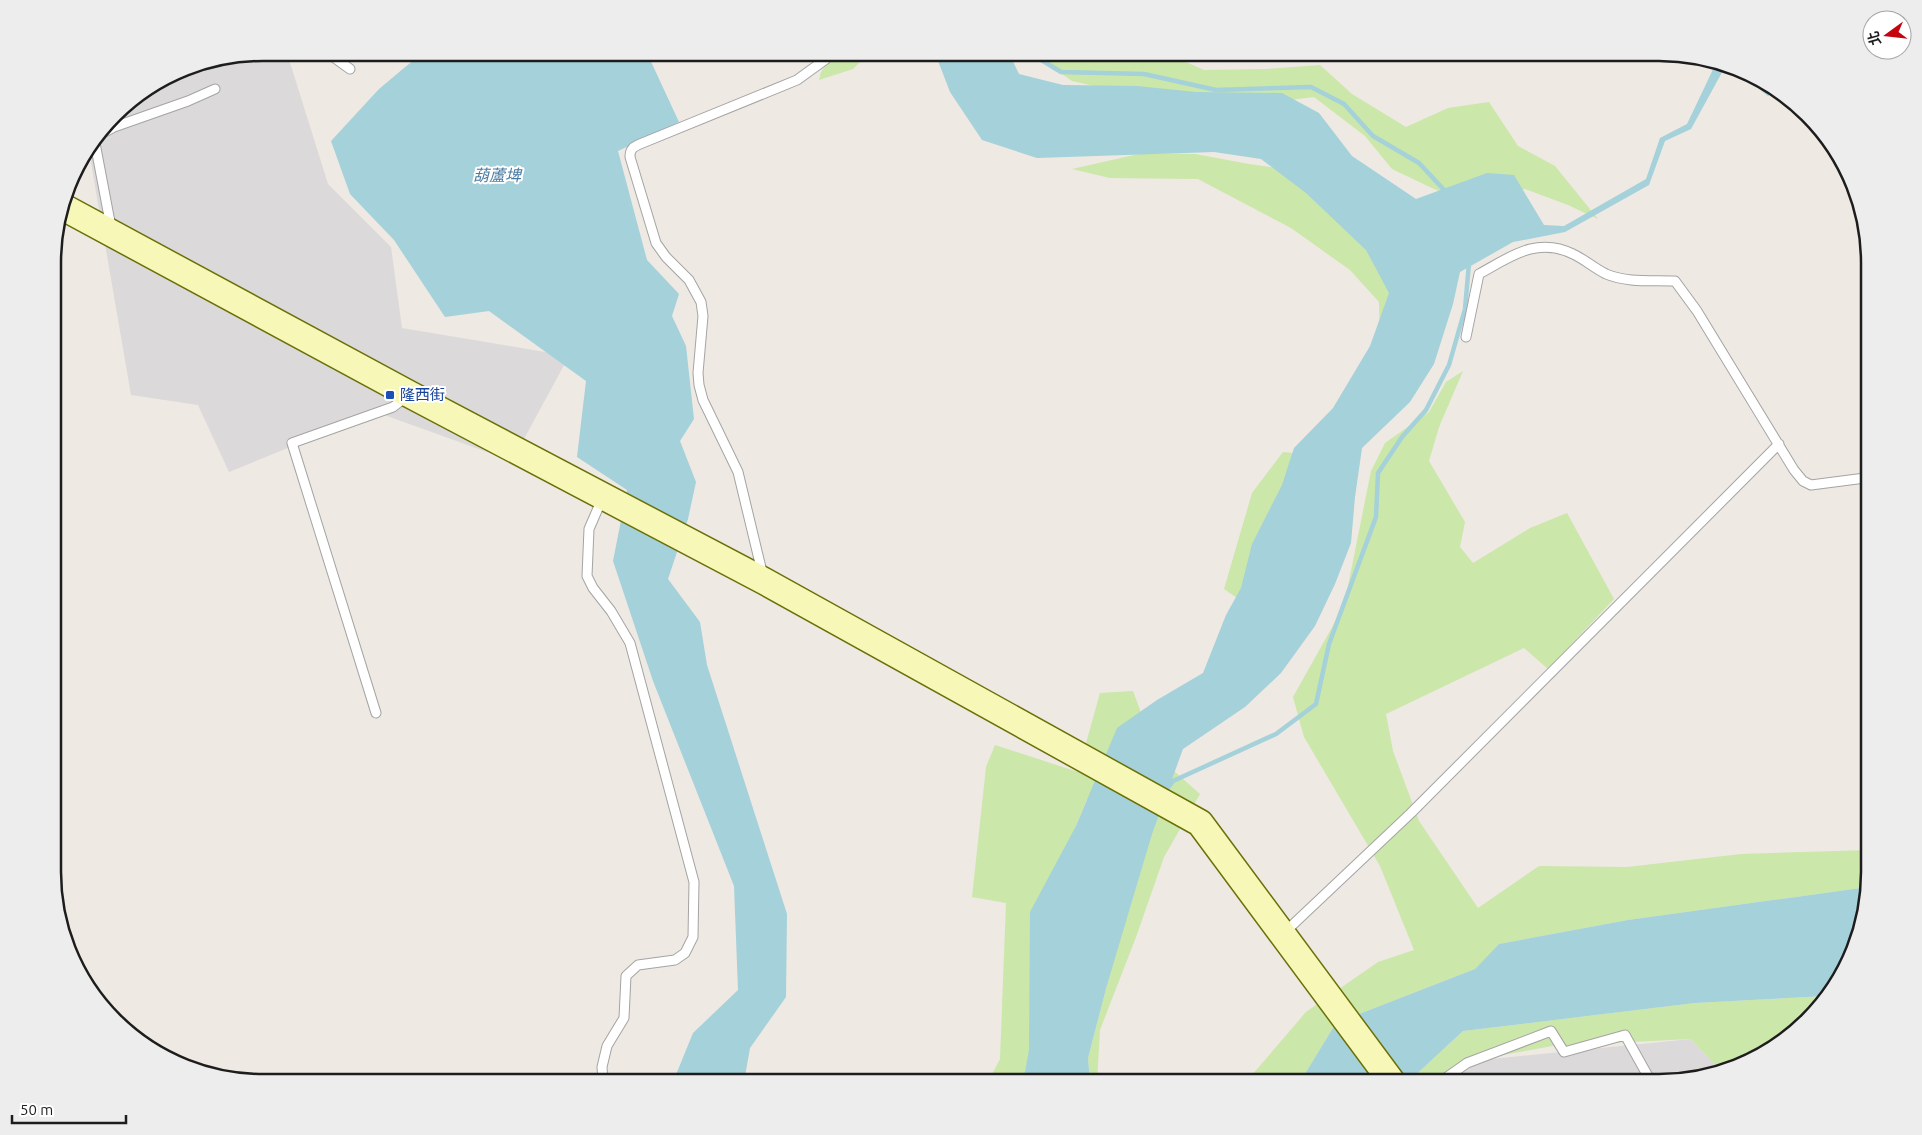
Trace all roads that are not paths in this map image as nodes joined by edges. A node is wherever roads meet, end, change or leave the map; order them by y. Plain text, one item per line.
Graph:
1 (339, 61) edge
2 (825, 61) edge
3 (350, 70) dead end
4 (215, 89) dead end
5 (116, 126) edge
6 (96, 149) edge
7 (68, 210) edge
8 (112, 232) junction
9 (1466, 337) dead end
10 (409, 394) junction
11 (1779, 444) junction
12 (1861, 479) edge
13 (603, 496) junction
14 (764, 581) junction
15 (376, 713) dead end
16 (1283, 934) junction
17 (602, 1074) edge
18 (1386, 1074) edge
19 (1451, 1074) edge
20 (1648, 1074) edge

1 - 3 lane
2 - 14 lane
4 - 5 lane
6 - 8 lane
7 - 8 street
8 - 10 street
9 - 11 lane
10 - 13 street
10 - 15 lane
11 - 12 lane
11 - 16 lane
13 - 14 street
13 - 17 lane
14 - 16 street
16 - 18 street
19 - 20 lane

